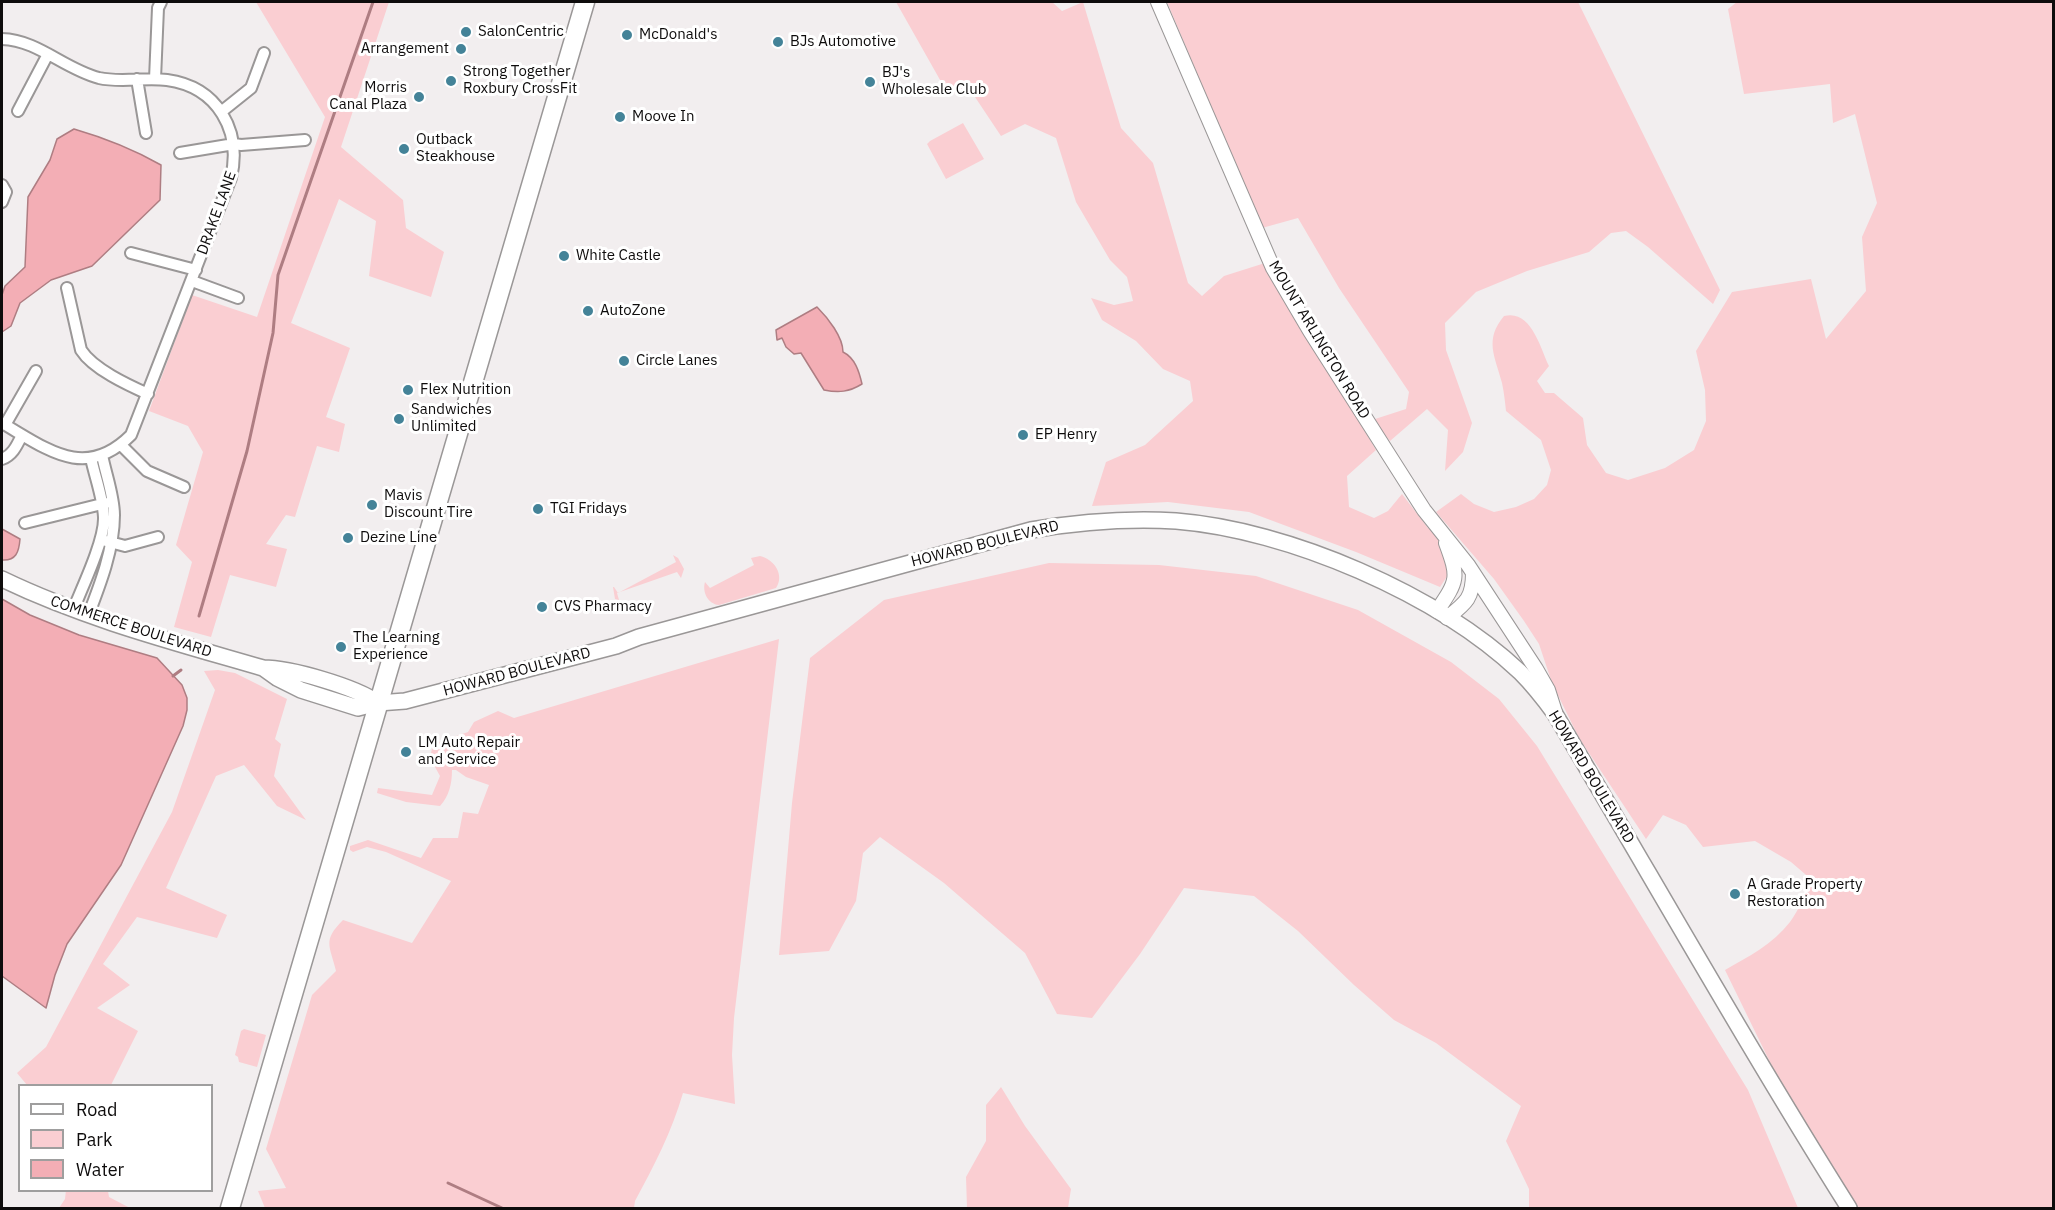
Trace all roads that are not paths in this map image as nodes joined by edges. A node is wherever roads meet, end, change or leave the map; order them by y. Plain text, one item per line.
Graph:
1 (161, 2) edge
2 (585, 2) edge
3 (1158, 2) edge
4 (2, 39) edge
5 (264, 52) dead end
6 (48, 54) junction
7 (137, 79) junction
8 (155, 79) junction
9 (18, 111) dead end
10 (221, 112) junction
11 (146, 133) dead end
12 (304, 140) dead end
13 (234, 144) junction
14 (180, 153) dead end
15 (2, 184) edge
16 (2, 202) edge
17 (131, 253) dead end
18 (196, 270) junction
19 (192, 281) junction
20 (67, 288) dead end
21 (238, 298) dead end
22 (36, 371) dead end
23 (148, 393) junction
24 (3, 424) edge
25 (22, 435) junction
26 (121, 445) junction
27 (102, 455) junction
28 (91, 458) junction
29 (2, 459) edge
30 (184, 487) dead end
31 (107, 503) junction
32 (25, 523) dead end
33 (1444, 535) junction
34 (158, 537) dead end
35 (106, 541) junction
36 (1473, 573) junction
37 (2, 579) edge
38 (73, 610) junction
39 (1442, 614) junction
40 (88, 616) junction
41 (378, 703) junction
42 (1555, 714) junction
43 (230, 1209) edge
44 (1849, 1209) edge

1 - 8 street
2 - 41 main road
3 - 33 street, MOUNT ARLINGTON ROAD
4 - 6 street, DRAKE LANE
5 - 10 street
6 - 7 street, DRAKE LANE
6 - 9 street
7 - 8 street, DRAKE LANE
7 - 11 street
8 - 10 street, DRAKE LANE
10 - 13 street, DRAKE LANE
12 - 13 street
13 - 14 street
13 - 18 street, DRAKE LANE
15 - 16 street
17 - 18 street
18 - 19 street, DRAKE LANE
19 - 21 street
19 - 23 street, DRAKE LANE
20 - 23 street
22 - 24 street
23 - 26 street, DRAKE LANE
24 - 25 street, DRAKE LANE
25 - 28 street, DRAKE LANE
25 - 29 street
26 - 27 street, DRAKE LANE
26 - 30 street
27 - 28 street, DRAKE LANE
27 - 31 street
28 - 31 street
31 - 32 street
31 - 35 street
33 - 36 street, MOUNT ARLINGTON ROAD
33 - 39 street, MOUNT ARLINGTON ROAD
34 - 35 street
35 - 38 street
35 - 40 street
36 - 39 street
36 - 42 street, MOUNT ARLINGTON ROAD
37 - 38 main road, COMMERCE BOULEVARD
38 - 40 main road, COMMERCE BOULEVARD
39 - 41 main road, HOWARD BOULEVARD
39 - 42 main road, HOWARD BOULEVARD
40 - 41 main road, COMMERCE BOULEVARD
41 - 43 main road
42 - 44 main road, HOWARD BOULEVARD

